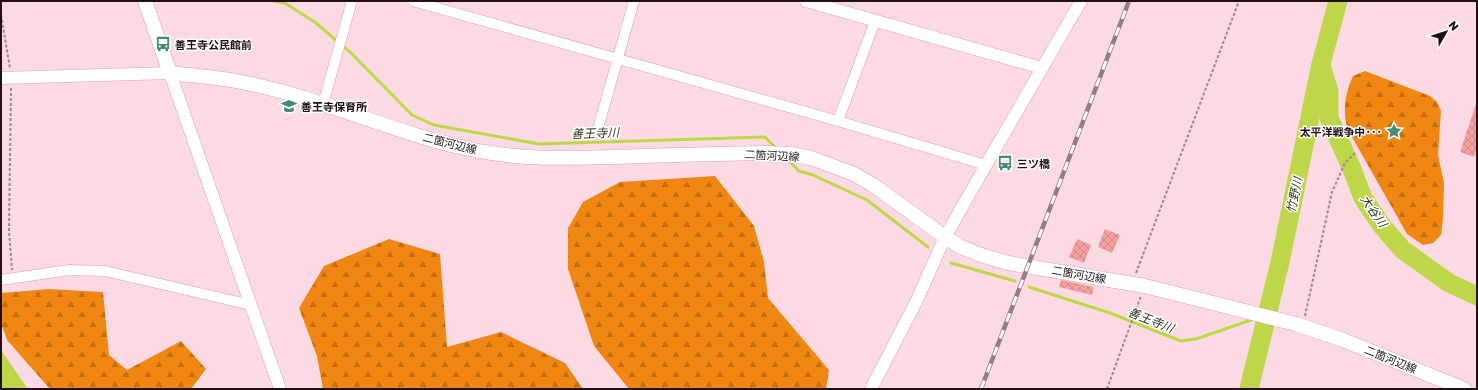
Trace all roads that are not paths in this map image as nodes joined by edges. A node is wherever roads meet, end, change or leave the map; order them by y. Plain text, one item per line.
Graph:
1 (145, 1) edge
2 (352, 1) edge
3 (413, 1) edge
4 (634, 1) edge
5 (806, 1) edge
6 (1081, 1) edge
7 (875, 21) junction
8 (618, 58) junction
9 (1042, 68) junction
10 (170, 73) junction
11 (6, 78) edge
12 (323, 104) junction
13 (838, 121) junction
14 (597, 132) dead end
15 (986, 165) junction
16 (946, 237) junction
17 (1, 280) edge
18 (251, 305) junction
19 (280, 389) edge
20 (871, 389) edge
21 (1464, 389) edge

1 - 10 main road
2 - 12 street
3 - 8 street
4 - 8 street
5 - 7 street
6 - 9 street
7 - 9 street
7 - 13 street
8 - 13 street
8 - 14 street
9 - 15 street
10 - 11 street
10 - 12 main road, 二箇河辺線
10 - 18 street
12 - 16 main road, 二箇河辺線
13 - 15 street
15 - 16 street
16 - 20 street
16 - 21 main road, 二箇河辺線
17 - 18 street
18 - 19 street

